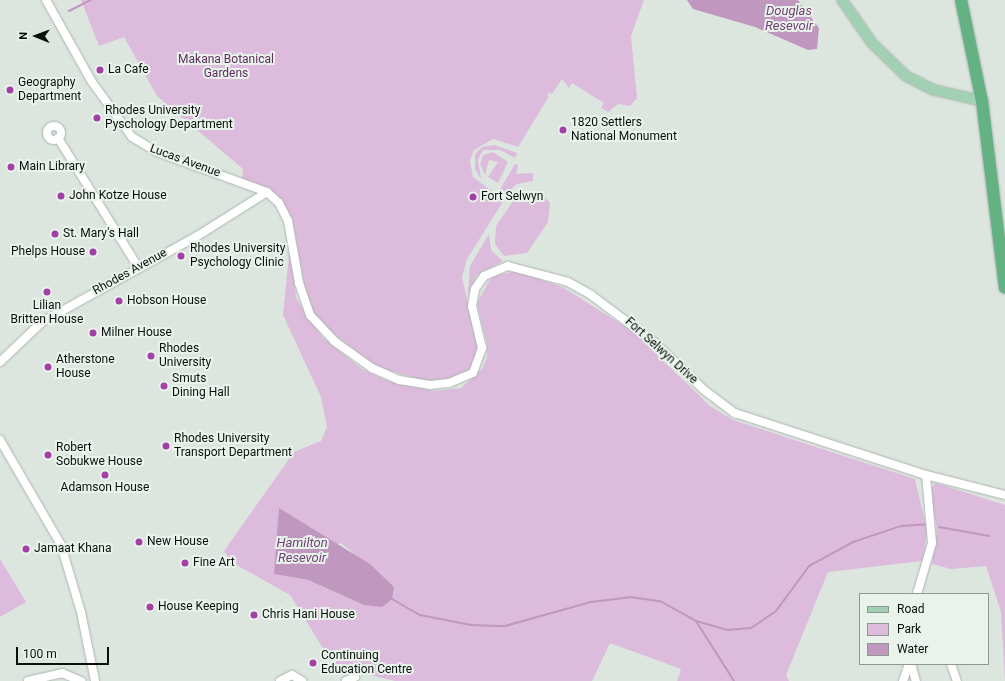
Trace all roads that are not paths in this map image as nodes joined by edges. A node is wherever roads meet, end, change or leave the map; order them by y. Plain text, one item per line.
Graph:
1 (46, 0) edge
2 (842, 0) edge
3 (961, 0) edge
4 (982, 101) junction
5 (58, 138) dead end
6 (267, 192) junction
7 (295, 244) joint
8 (138, 267) junction
9 (1005, 288) edge
10 (0, 362) edge
11 (0, 440) edge
12 (926, 475) junction
13 (1005, 495) edge
14 (917, 593) edge
15 (910, 665) edge
16 (910, 665) edge
17 (951, 665) edge
18 (356, 677) dead end
19 (28, 681) edge
20 (80, 681) edge
21 (94, 681) edge
22 (280, 681) edge
23 (302, 681) edge
24 (346, 681) edge
25 (903, 681) edge
26 (916, 681) edge
27 (957, 681) edge

1 - 6 street, Lucas Avenue
2 - 4 main road
3 - 4 highway
4 - 9 highway
5 - 8 street
6 - 7 street, Lucas Avenue
6 - 8 street, Rhodes Avenue
7 - 12 street, Fort Selwyn Drive
8 - 10 street, Rhodes Avenue
11 - 21 street
12 - 13 street, Fort Selwyn Drive
12 - 14 street
15 - 25 street
16 - 26 street
17 - 27 street
18 - 24 street
19 - 20 street
22 - 23 street

